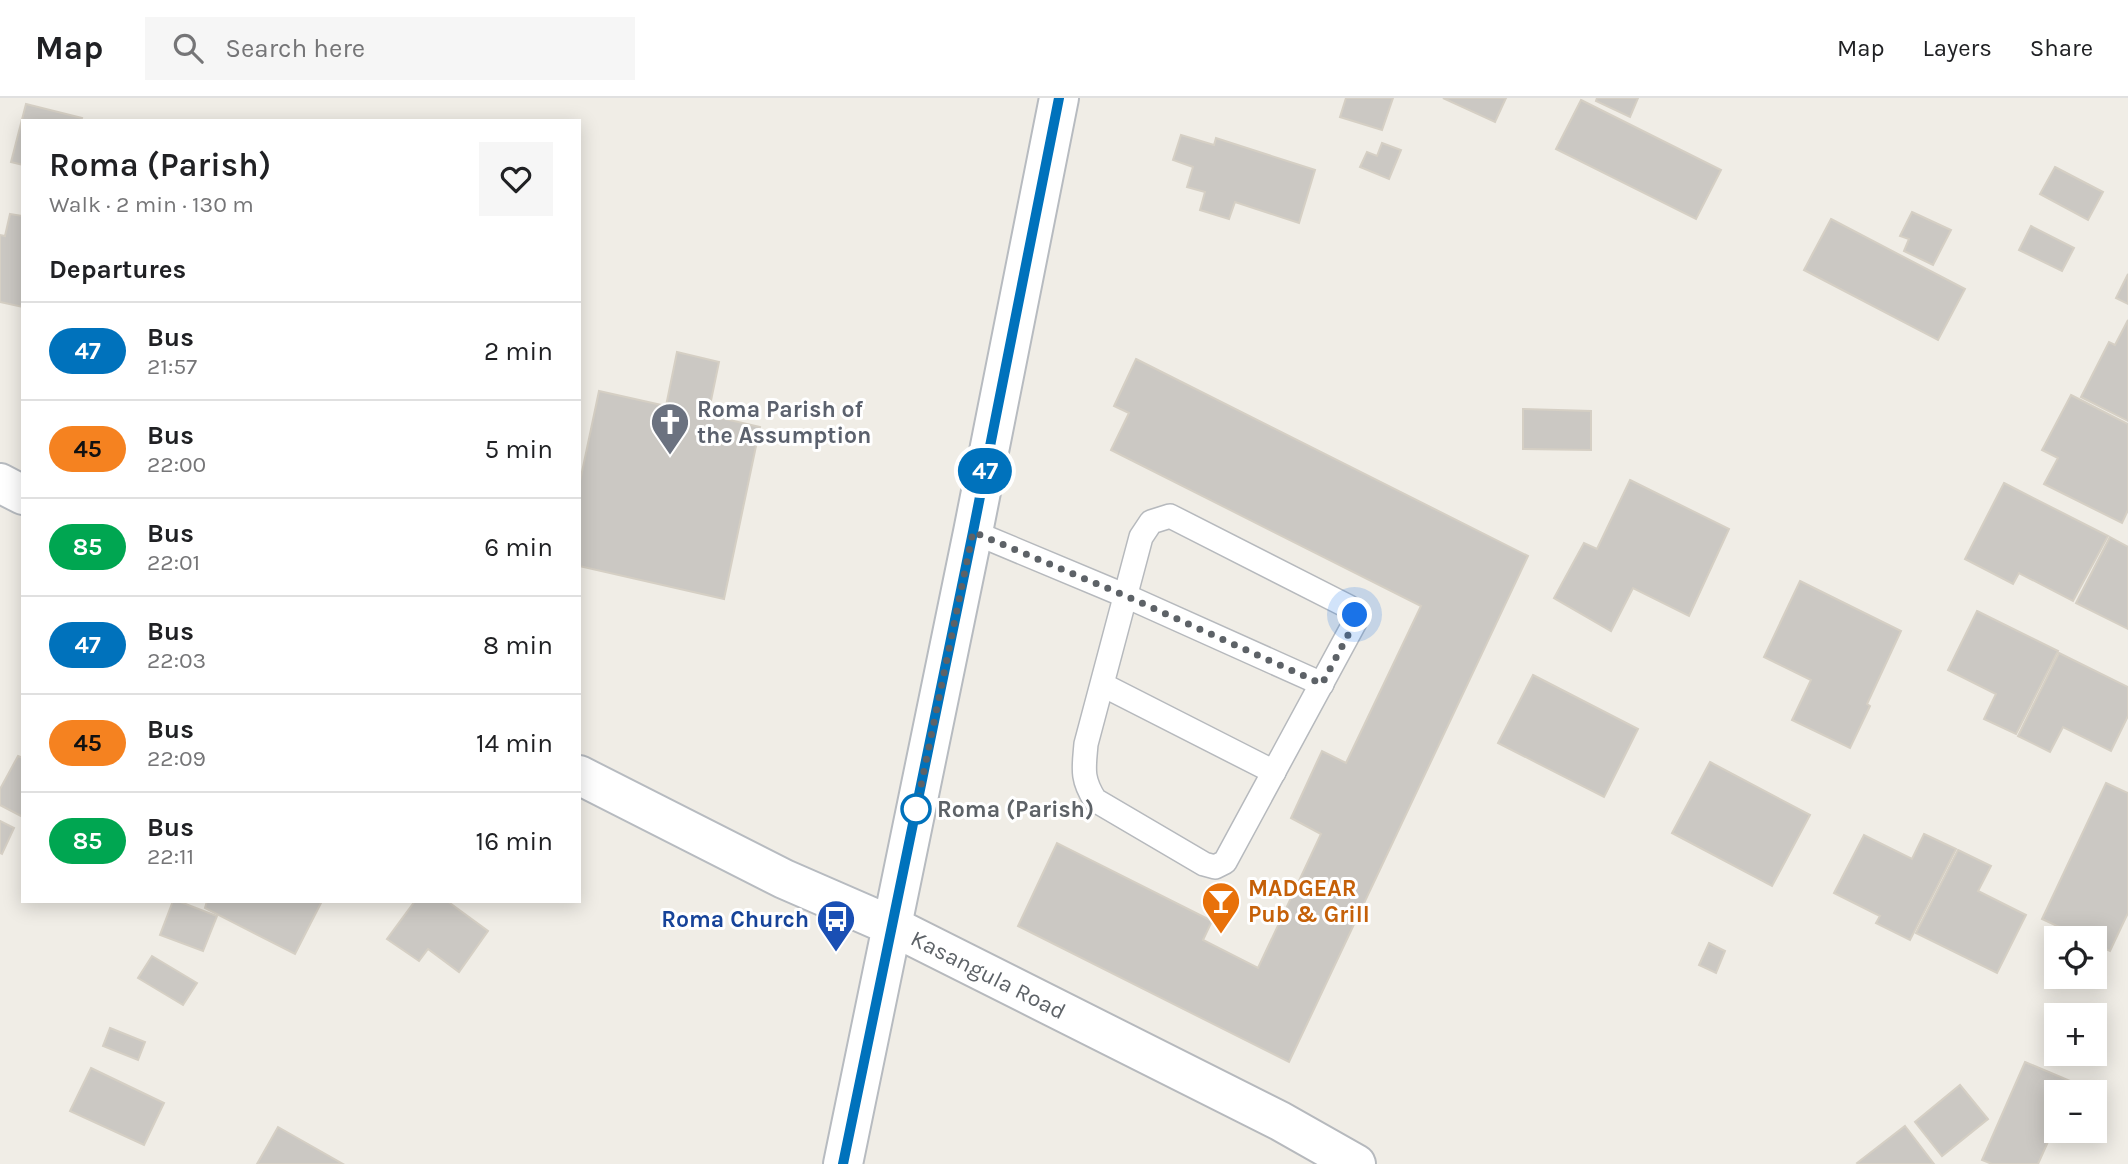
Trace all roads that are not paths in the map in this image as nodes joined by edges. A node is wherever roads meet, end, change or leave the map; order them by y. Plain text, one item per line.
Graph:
1 (1059, 98) edge
2 (0, 483) edge
3 (21, 494) edge
4 (973, 532) junction
5 (1126, 596) junction
6 (1322, 684) junction
7 (1103, 685) junction
8 (1274, 772) junction
9 (581, 776) edge
10 (892, 926) junction
11 (843, 1164) edge
12 (1356, 1164) edge

1 - 4 main road
2 - 3 main road
4 - 5 lane
4 - 10 main road
5 - 6 lane
5 - 6 lane
5 - 7 lane
6 - 8 lane
7 - 8 lane
7 - 8 lane
9 - 10 main road, Kasangula Road
10 - 11 main road
10 - 12 main road, Kasangula Road

